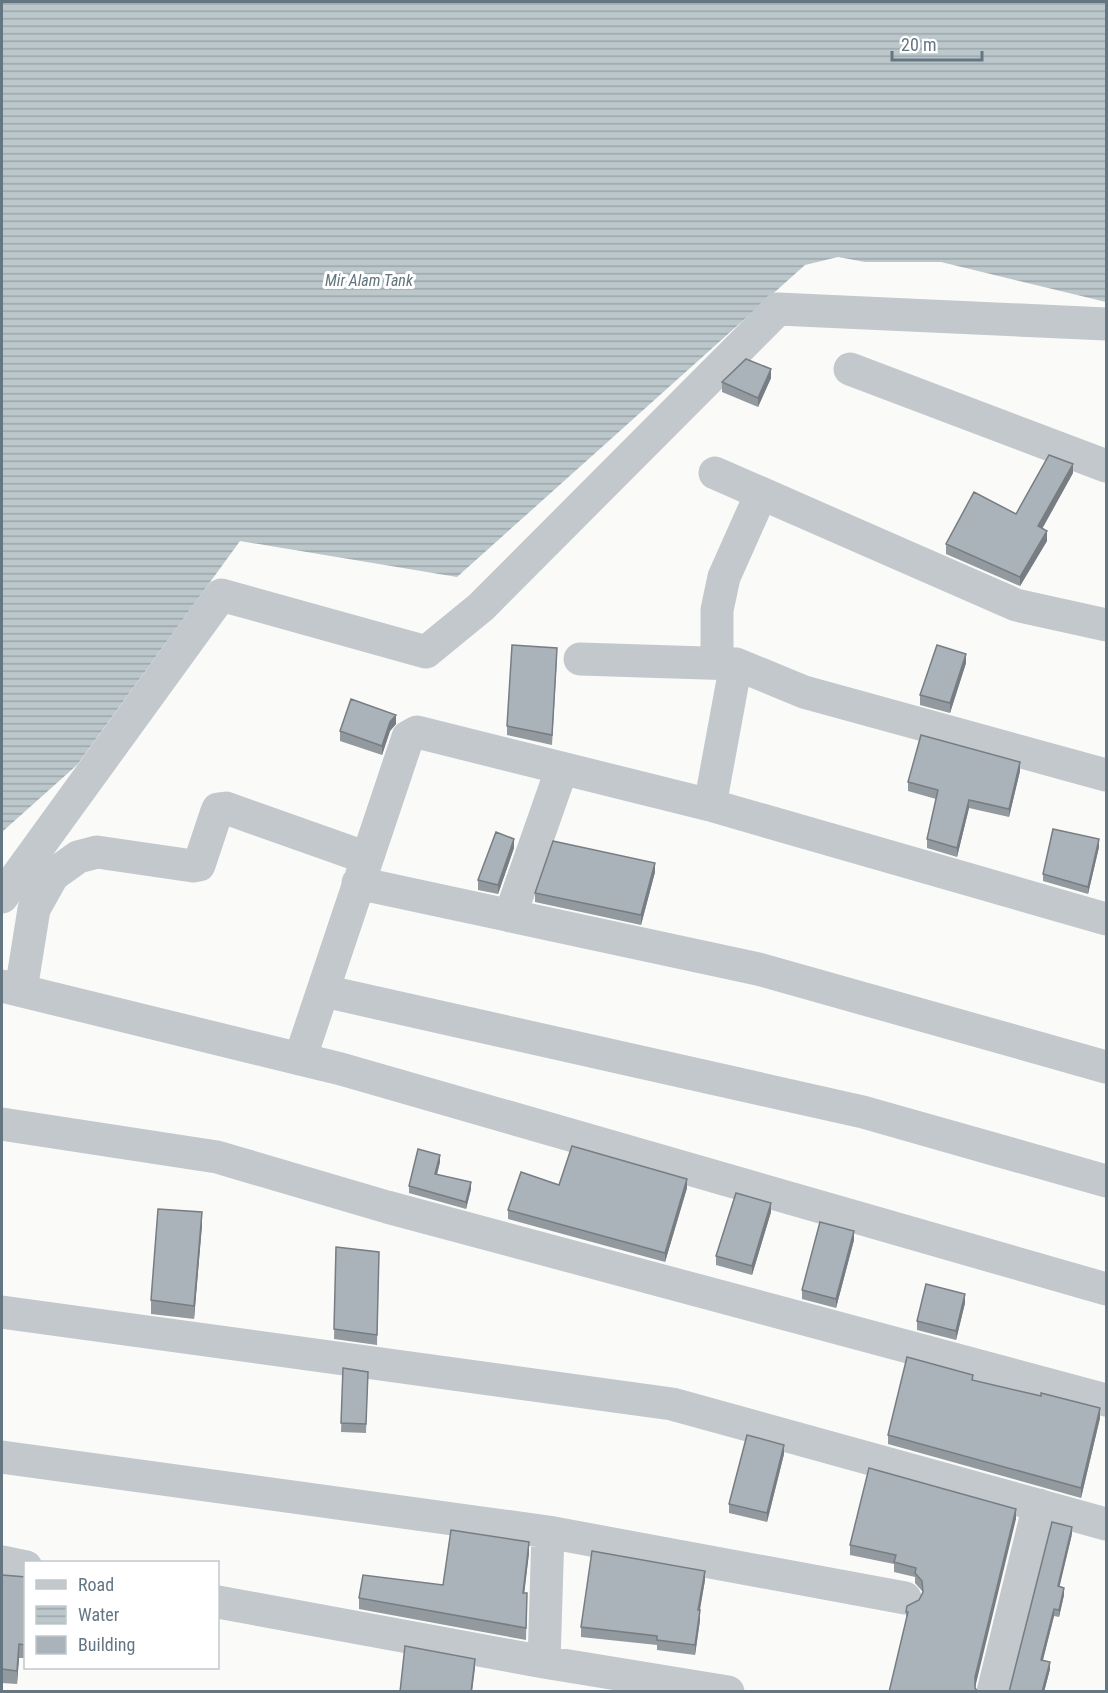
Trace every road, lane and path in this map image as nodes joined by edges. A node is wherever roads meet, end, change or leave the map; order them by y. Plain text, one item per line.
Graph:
1 (1107, 324) edge
2 (850, 369) dead end
3 (1107, 466) edge
4 (715, 473) dead end
5 (761, 494) junction
6 (1107, 626) edge
7 (580, 659) dead end
8 (726, 664) junction
9 (562, 768) junction
10 (1107, 775) edge
11 (710, 805) junction
12 (363, 871) junction
13 (2, 897) edge
14 (510, 916) junction
15 (1107, 919) edge
16 (11, 988) edge
17 (324, 991) junction
18 (300, 1059) junction
19 (1107, 1067) edge
20 (2, 1125) edge
21 (1107, 1181) edge
22 (1107, 1289) edge
23 (2, 1312) edge
24 (1107, 1400) edge
25 (2, 1457) edge
26 (1039, 1505) junction
27 (1107, 1524) edge
28 (548, 1532) junction
29 (2, 1562) edge
30 (24, 1567) edge
31 (905, 1598) dead end
32 (219, 1602) edge
33 (544, 1662) junction
34 (728, 1692) edge
35 (993, 1692) edge

1 - 13 street
2 - 3 street
4 - 5 street
5 - 6 street
5 - 8 street
7 - 8 street
8 - 10 street
8 - 11 street
9 - 11 street
9 - 12 street
9 - 14 street
11 - 15 street
12 - 14 street
12 - 16 street
12 - 17 street
14 - 19 street
16 - 18 street
17 - 18 street
17 - 21 street
18 - 22 street
20 - 24 street
23 - 26 street
25 - 28 street
26 - 27 street
26 - 35 street
28 - 31 street
28 - 33 street
29 - 30 street
32 - 33 street
33 - 34 street

